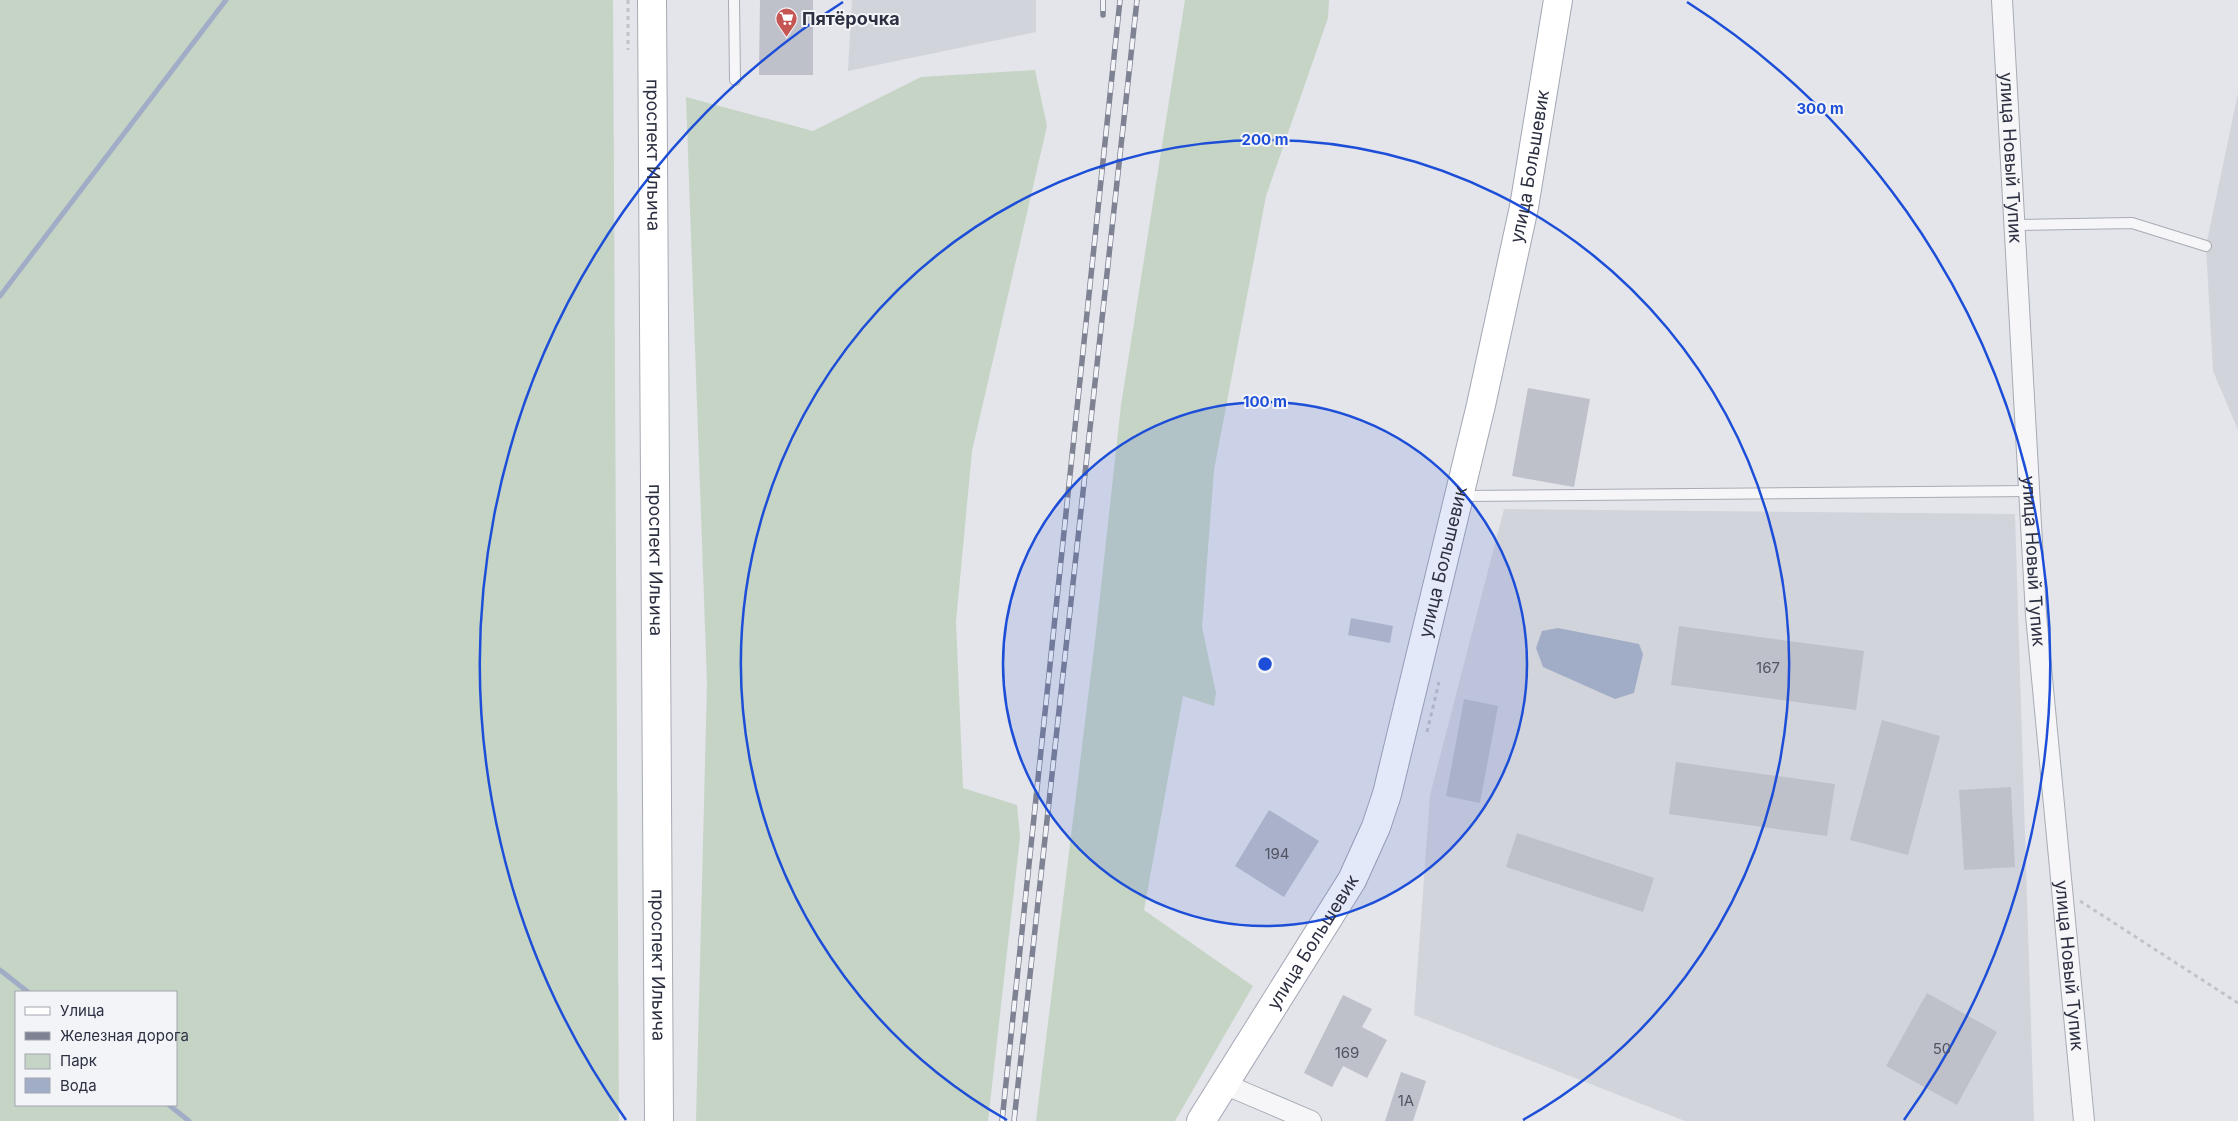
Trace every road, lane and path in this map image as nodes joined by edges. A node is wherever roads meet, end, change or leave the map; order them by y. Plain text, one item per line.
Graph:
1 (652, 0) edge
2 (734, 0) edge
3 (1558, 0) edge
4 (2002, 0) edge
5 (735, 80) dead end
6 (2015, 225) junction
7 (2206, 246) dead end
8 (2030, 491) junction
9 (1460, 496) junction
10 (2063, 890) junction
11 (2238, 1003) edge
12 (1224, 1084) junction
13 (659, 1121) edge
14 (1201, 1121) edge
15 (1311, 1121) edge
16 (2084, 1121) edge

1 - 13 main road, проспект Ильича
2 - 5 lane
3 - 9 main road, улица Большевик
4 - 6 street, улица Новый Тупик
6 - 7 lane
6 - 8 street, улица Новый Тупик
8 - 9 lane
8 - 10 street, улица Новый Тупик
9 - 12 main road, улица Большевик
10 - 11 path
10 - 16 street, улица Новый Тупик
12 - 14 main road, улица Большевик
12 - 15 street

